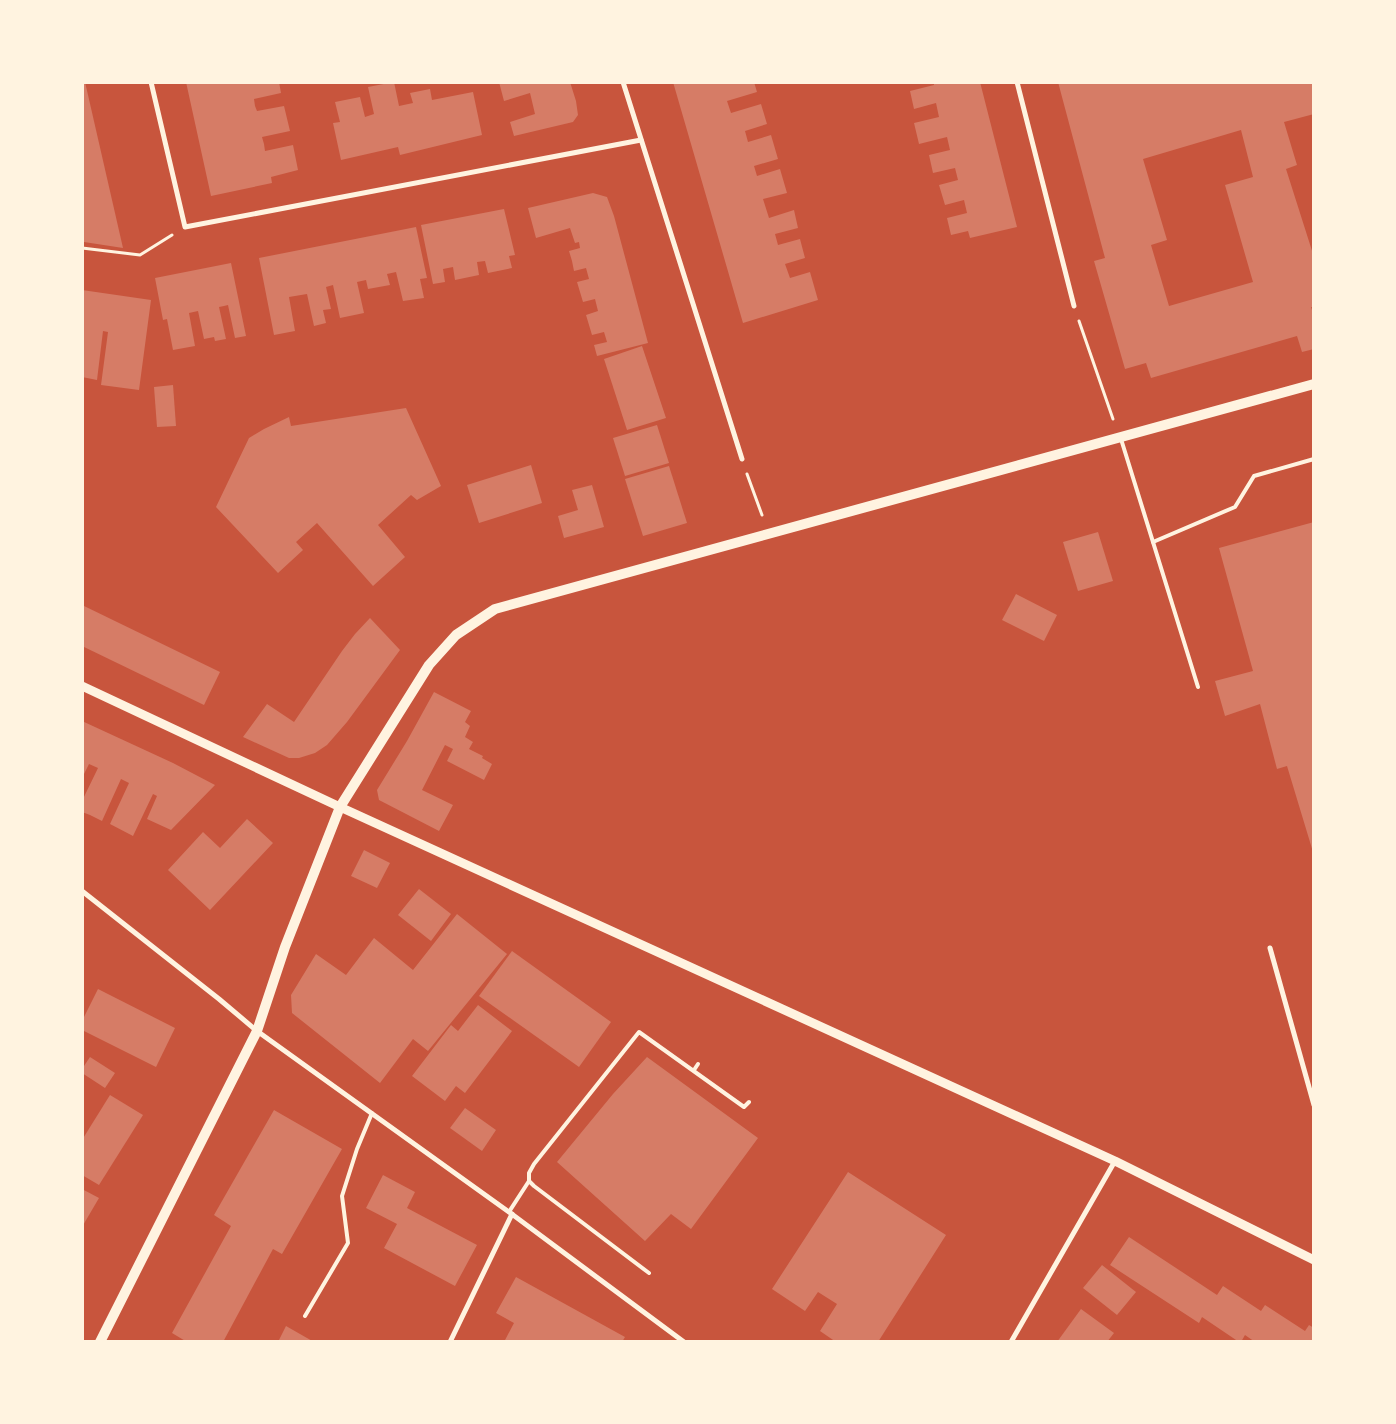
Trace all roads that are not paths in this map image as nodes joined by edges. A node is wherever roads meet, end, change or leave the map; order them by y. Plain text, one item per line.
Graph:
1 (151, 82) edge
2 (623, 82) edge
3 (1017, 82) edge
4 (642, 140) junction
5 (1074, 306) road end
6 (1314, 384) edge
7 (1120, 437) junction
8 (742, 459) road end
9 (1314, 459) edge
10 (1153, 542) junction
11 (82, 686) edge
12 (1198, 687) dead end
13 (340, 807) junction
14 (82, 891) edge
15 (1270, 948) dead end
16 (257, 1031) junction
17 (698, 1064) dead end
18 (694, 1070) junction
19 (749, 1102) dead end
20 (1314, 1105) edge
21 (372, 1113) junction
22 (1116, 1161) junction
23 (529, 1181) junction
24 (511, 1213) junction
25 (1314, 1260) edge
26 (649, 1273) dead end
27 (306, 1316) dead end
28 (100, 1342) edge
29 (450, 1342) edge
30 (684, 1342) edge
31 (1011, 1342) edge

1 - 4 street
2 - 4 street
3 - 5 street
4 - 8 street
6 - 7 main road
7 - 10 lane
7 - 13 main road
9 - 10 lane
10 - 12 lane
11 - 13 street
13 - 16 main road
13 - 22 street
14 - 16 street
15 - 20 street
16 - 21 street
16 - 28 main road
17 - 18 lane
18 - 19 lane
18 - 23 lane
21 - 24 street
21 - 27 lane
22 - 25 street
22 - 31 street
23 - 24 lane
23 - 26 lane
24 - 29 street
24 - 30 street

